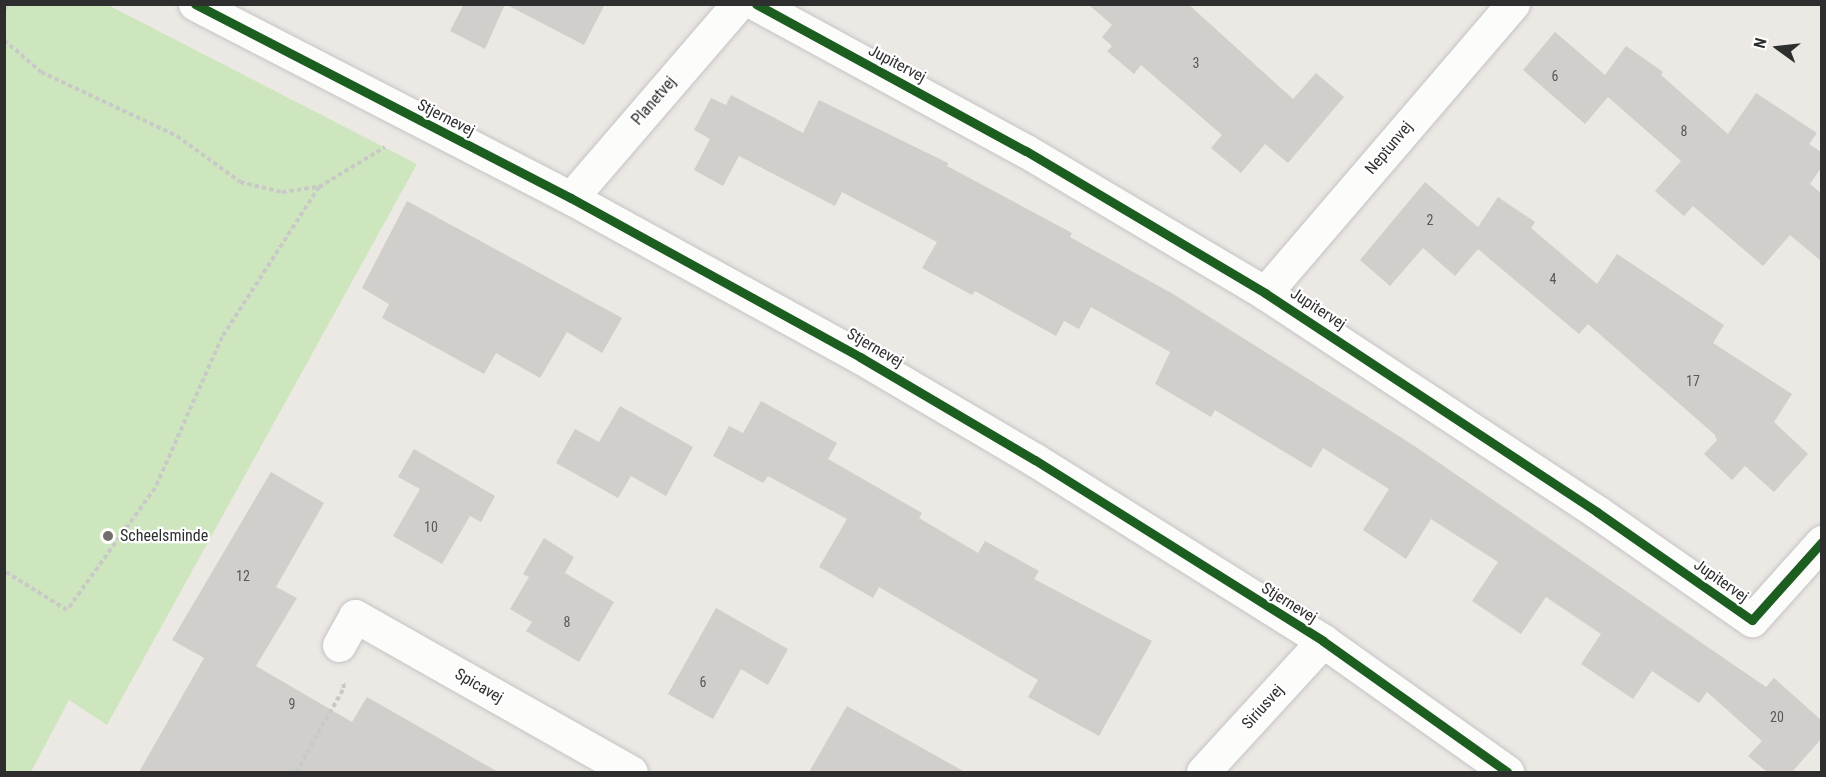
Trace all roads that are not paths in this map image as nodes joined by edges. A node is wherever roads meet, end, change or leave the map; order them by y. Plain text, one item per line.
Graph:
1 (195, 4) edge
2 (738, 4) edge
3 (756, 4) edge
4 (1513, 4) edge
5 (571, 198) junction
6 (1265, 292) junction
7 (1821, 542) edge
8 (1323, 641) junction
9 (339, 645) road end
10 (631, 772) edge
11 (1203, 772) edge
12 (1507, 772) edge

1 - 5 street, Stjernevej
2 - 5 street, Planetvej
3 - 6 street, Jupitervej
4 - 6 street, Neptunvej
5 - 8 street, Stjernevej
6 - 7 street, Jupitervej
8 - 11 street, Siriusvej
8 - 12 street, Stjernevej
9 - 10 street, Spicavej

